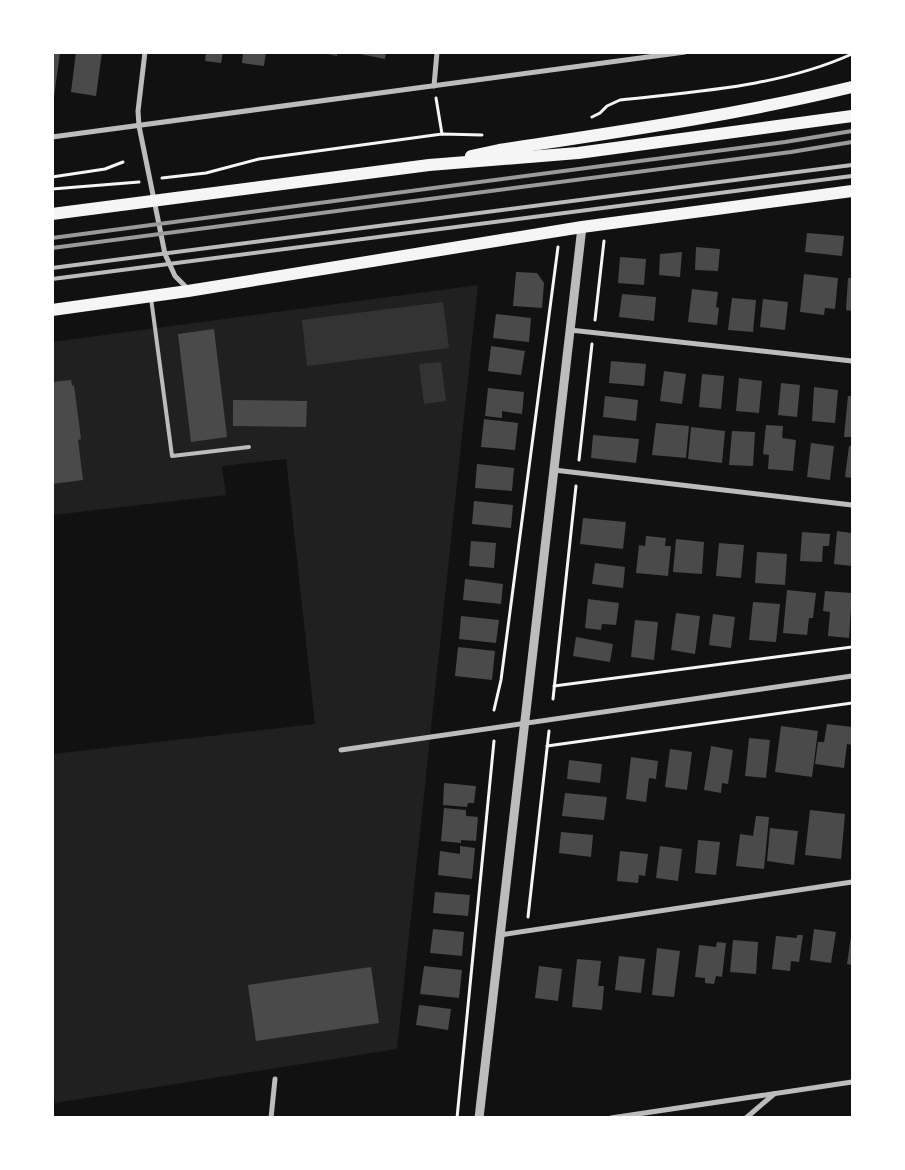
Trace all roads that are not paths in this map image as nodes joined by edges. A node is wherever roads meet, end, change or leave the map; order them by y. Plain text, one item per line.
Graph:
1 (145, 52) edge
2 (437, 52) edge
3 (685, 52) edge
4 (671, 54) edge
5 (434, 86) junction
6 (852, 86) edge
7 (852, 116) edge
8 (139, 126) junction
9 (52, 137) edge
10 (429, 165) junction
11 (852, 166) edge
12 (852, 176) edge
13 (852, 191) edge
14 (154, 201) junction
15 (52, 214) edge
16 (582, 227) junction
17 (165, 254) junction
18 (170, 264) junction
19 (52, 268) edge
20 (52, 279) edge
21 (188, 290) junction
22 (151, 296) junction
23 (52, 310) edge
24 (570, 330) junction
25 (852, 361) edge
26 (249, 447) dead end
27 (554, 470) junction
28 (852, 505) edge
29 (852, 676) edge
30 (525, 723) junction
31 (341, 750) dead end
32 (852, 882) edge
33 (500, 935) junction
34 (275, 1079) dead end
35 (852, 1082) edge
36 (774, 1094) junction
37 (271, 1118) edge
38 (480, 1118) edge
39 (611, 1118) edge
40 (746, 1118) edge

1 - 8 street
2 - 5 street
3 - 4 street
4 - 5 street
5 - 8 street
6 - 10 main road
7 - 10 main road
8 - 9 street
8 - 14 street
10 - 14 main road
11 - 17 lane
12 - 18 lane
13 - 16 main road
14 - 15 main road
14 - 17 street
16 - 21 main road
16 - 24 street
17 - 18 street
17 - 19 lane
18 - 20 lane
18 - 21 street
21 - 22 main road
22 - 23 main road
22 - 26 lane
24 - 25 street
24 - 27 street
27 - 28 street
27 - 30 street
29 - 30 street
30 - 31 street
30 - 33 street
32 - 33 street
33 - 38 street
34 - 37 street
35 - 36 street
36 - 39 street
36 - 40 street

